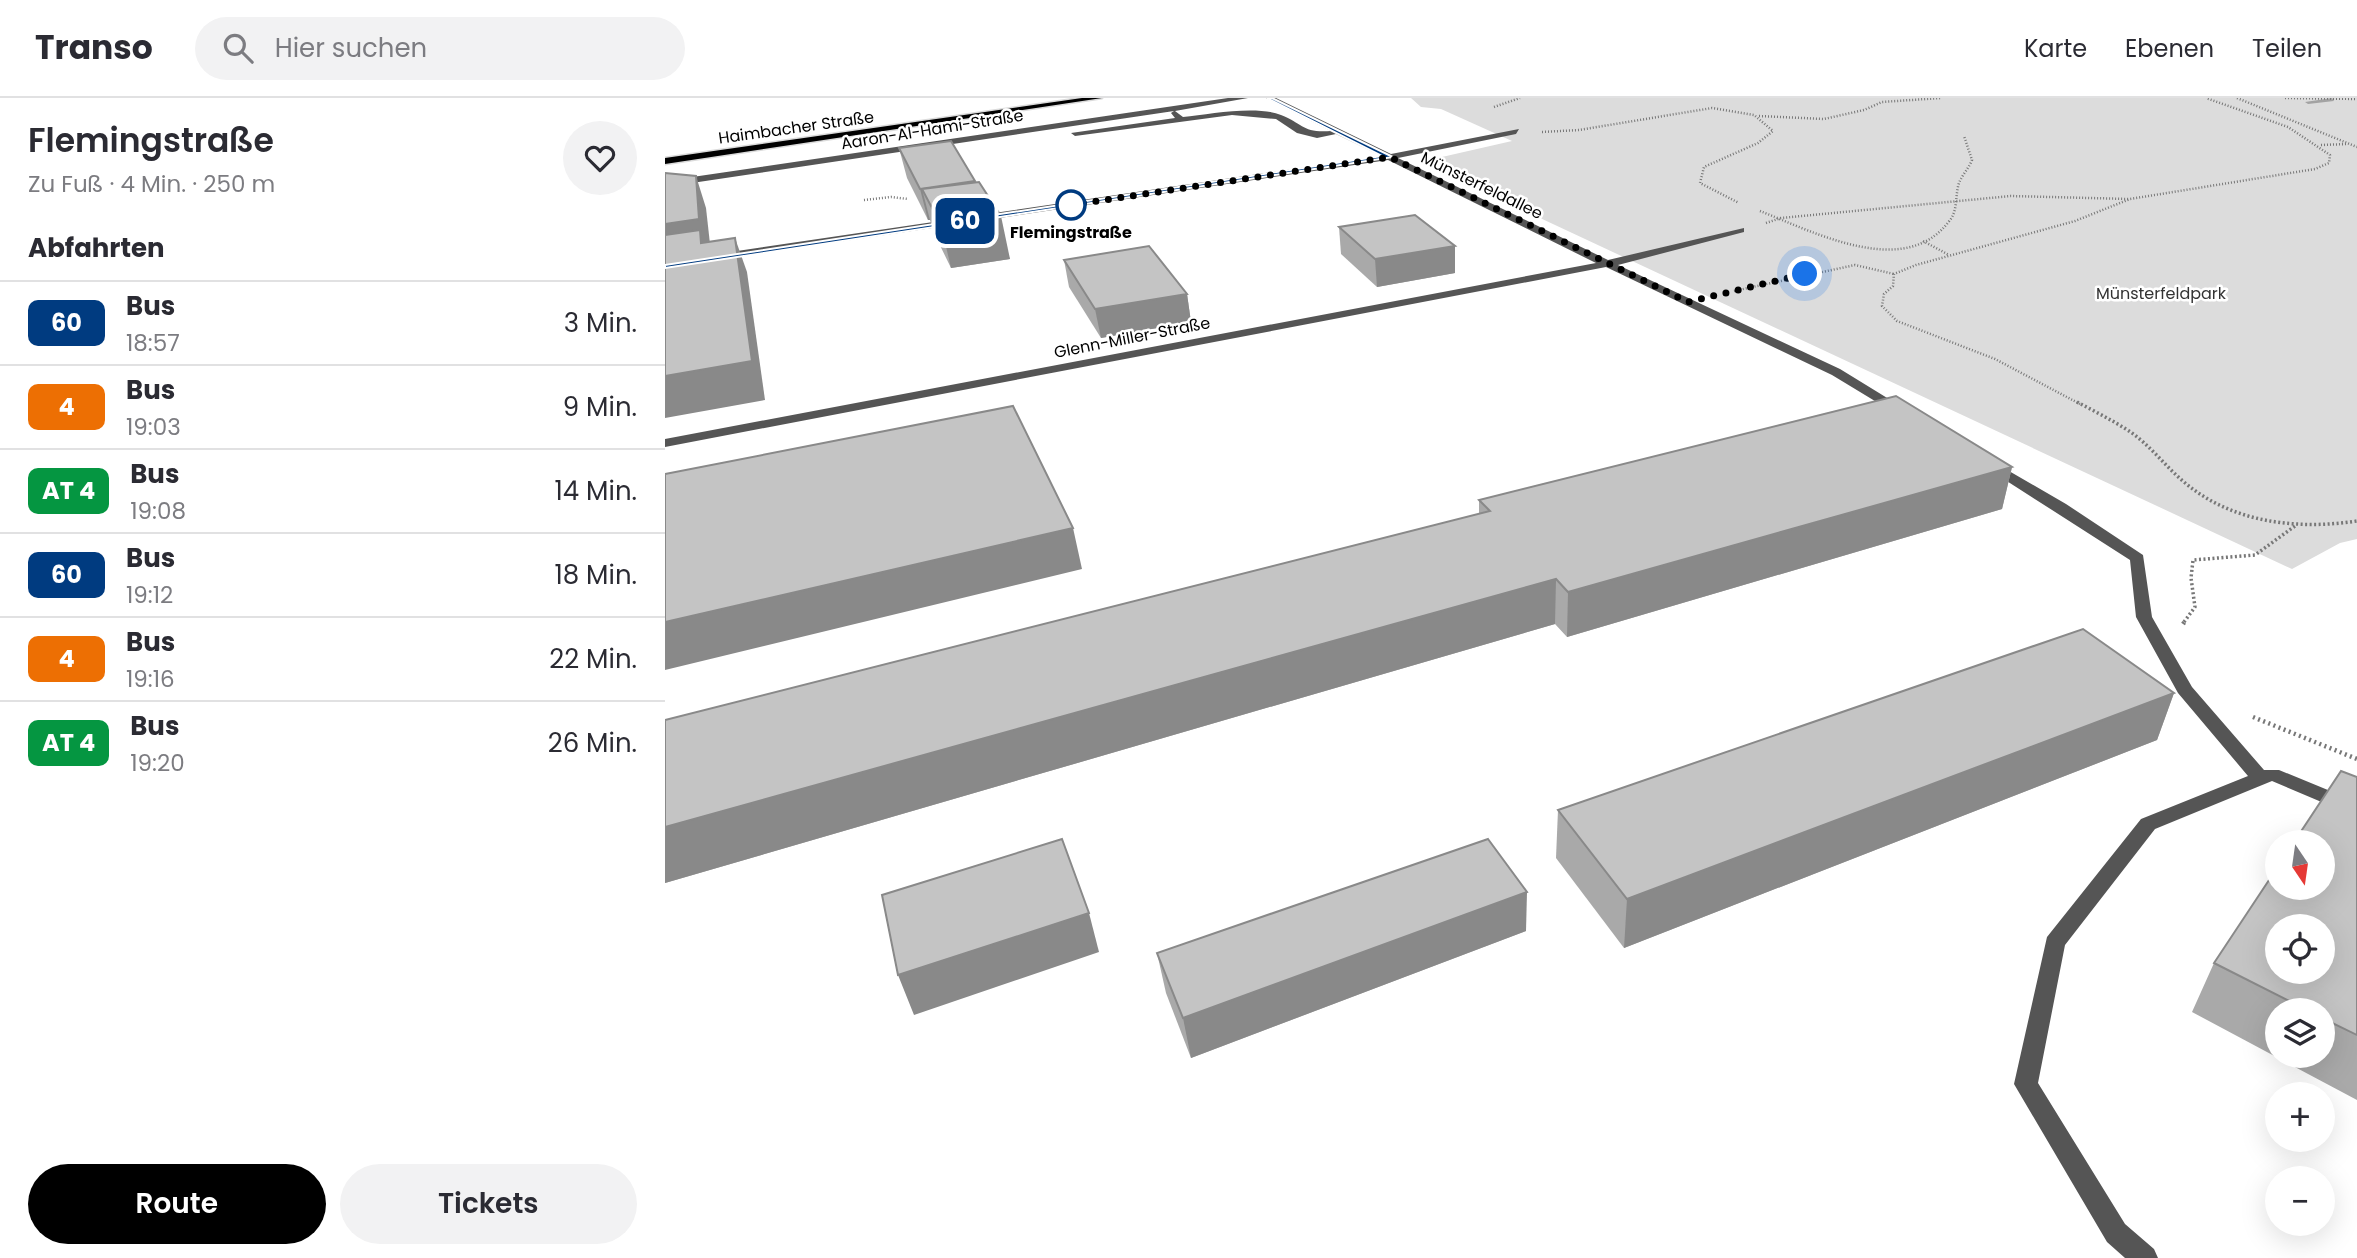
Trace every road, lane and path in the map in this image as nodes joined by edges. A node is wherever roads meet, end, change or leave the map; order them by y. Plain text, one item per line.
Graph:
1 (1098, 98) edge
2 (1244, 98) edge
3 (1270, 98) edge
4 (1520, 98) edge
5 (1941, 98) edge
6 (2206, 98) edge
7 (2237, 98) edge
8 (2285, 98) edge
9 (2357, 99) edge
10 (1170, 109) junction
11 (1755, 116) junction
12 (1181, 120) junction
13 (1045, 127) junction
14 (1516, 131) junction
15 (1339, 133) junction
16 (1964, 136) dead end
17 (2350, 144) junction
18 (2320, 145) junction
19 (2357, 147) edge
20 (1390, 157) junction
21 (665, 161) edge
22 (665, 184) edge
23 (2130, 199) junction
24 (864, 200) dead end
25 (1741, 203) dead end
26 (1956, 203) junction
27 (915, 207) edge
28 (1751, 207) dead end
29 (1781, 218) junction
30 (1740, 230) dead end
31 (1923, 241) junction
32 (1949, 255) junction
33 (702, 260) edge
34 (1605, 263) junction
35 (1894, 274) junction
36 (1688, 302) junction
37 (1919, 422) edge
38 (665, 443) edge
39 (1978, 457) edge
40 (2357, 521) edge
41 (2296, 525) junction
42 (2154, 635) junction
43 (2245, 714) dead end
44 (2357, 759) edge
45 (2262, 779) junction
46 (2357, 810) edge
47 (2144, 1258) edge

1 - 21 main road, Haimbacher Straße
2 - 10 street, Aaron-Al-Hami-Straße
3 - 15 street, Münsterfeldallee
4 - 14 path
5 - 11 path
6 - 18 path
7 - 17 path
8 - 9 path
10 - 12 street
10 - 13 street, Aaron-Al-Hami-Straße
11 - 14 path
11 - 25 path
12 - 13 street
12 - 15 street
13 - 22 street, Aaron-Al-Hami-Straße
14 - 20 street
15 - 20 street, Münsterfeldallee
16 - 26 path
17 - 18 path
17 - 19 path
18 - 23 path
20 - 33 street
20 - 34 street, Münsterfeldallee
23 - 26 path
23 - 32 path
24 - 27 path
26 - 29 path
26 - 31 path
28 - 29 path
29 - 31 path
30 - 34 street, Glenn-Miller-Straße
31 - 32 path
32 - 35 path
34 - 36 street, Münsterfeldallee
34 - 38 street, Glenn-Miller-Straße
35 - 36 path
35 - 41 path
36 - 37 street, Münsterfeldallee
39 - 42 street
40 - 41 path
41 - 42 path
42 - 45 street
43 - 44 path
45 - 46 street
45 - 47 street

